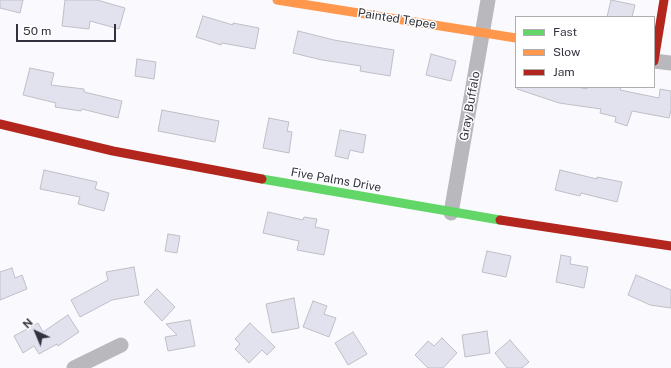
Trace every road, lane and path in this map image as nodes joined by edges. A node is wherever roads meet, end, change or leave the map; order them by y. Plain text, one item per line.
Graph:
1 (277, 0) edge
2 (488, 0) edge
3 (664, 0) edge
4 (483, 33) junction
5 (515, 38) edge
6 (655, 55) edge
7 (655, 61) edge
8 (671, 63) edge
9 (0, 124) edge
10 (451, 213) junction
11 (671, 246) edge
12 (121, 345) dead end
13 (74, 368) edge

1 - 4 street, Painted Tepee
2 - 4 street, Gray Buffalo
3 - 6 street
4 - 5 street, Painted Tepee
4 - 10 street, Gray Buffalo
7 - 8 street
9 - 10 street, Five Palms Drive
10 - 11 street, Five Palms Drive
12 - 13 street

